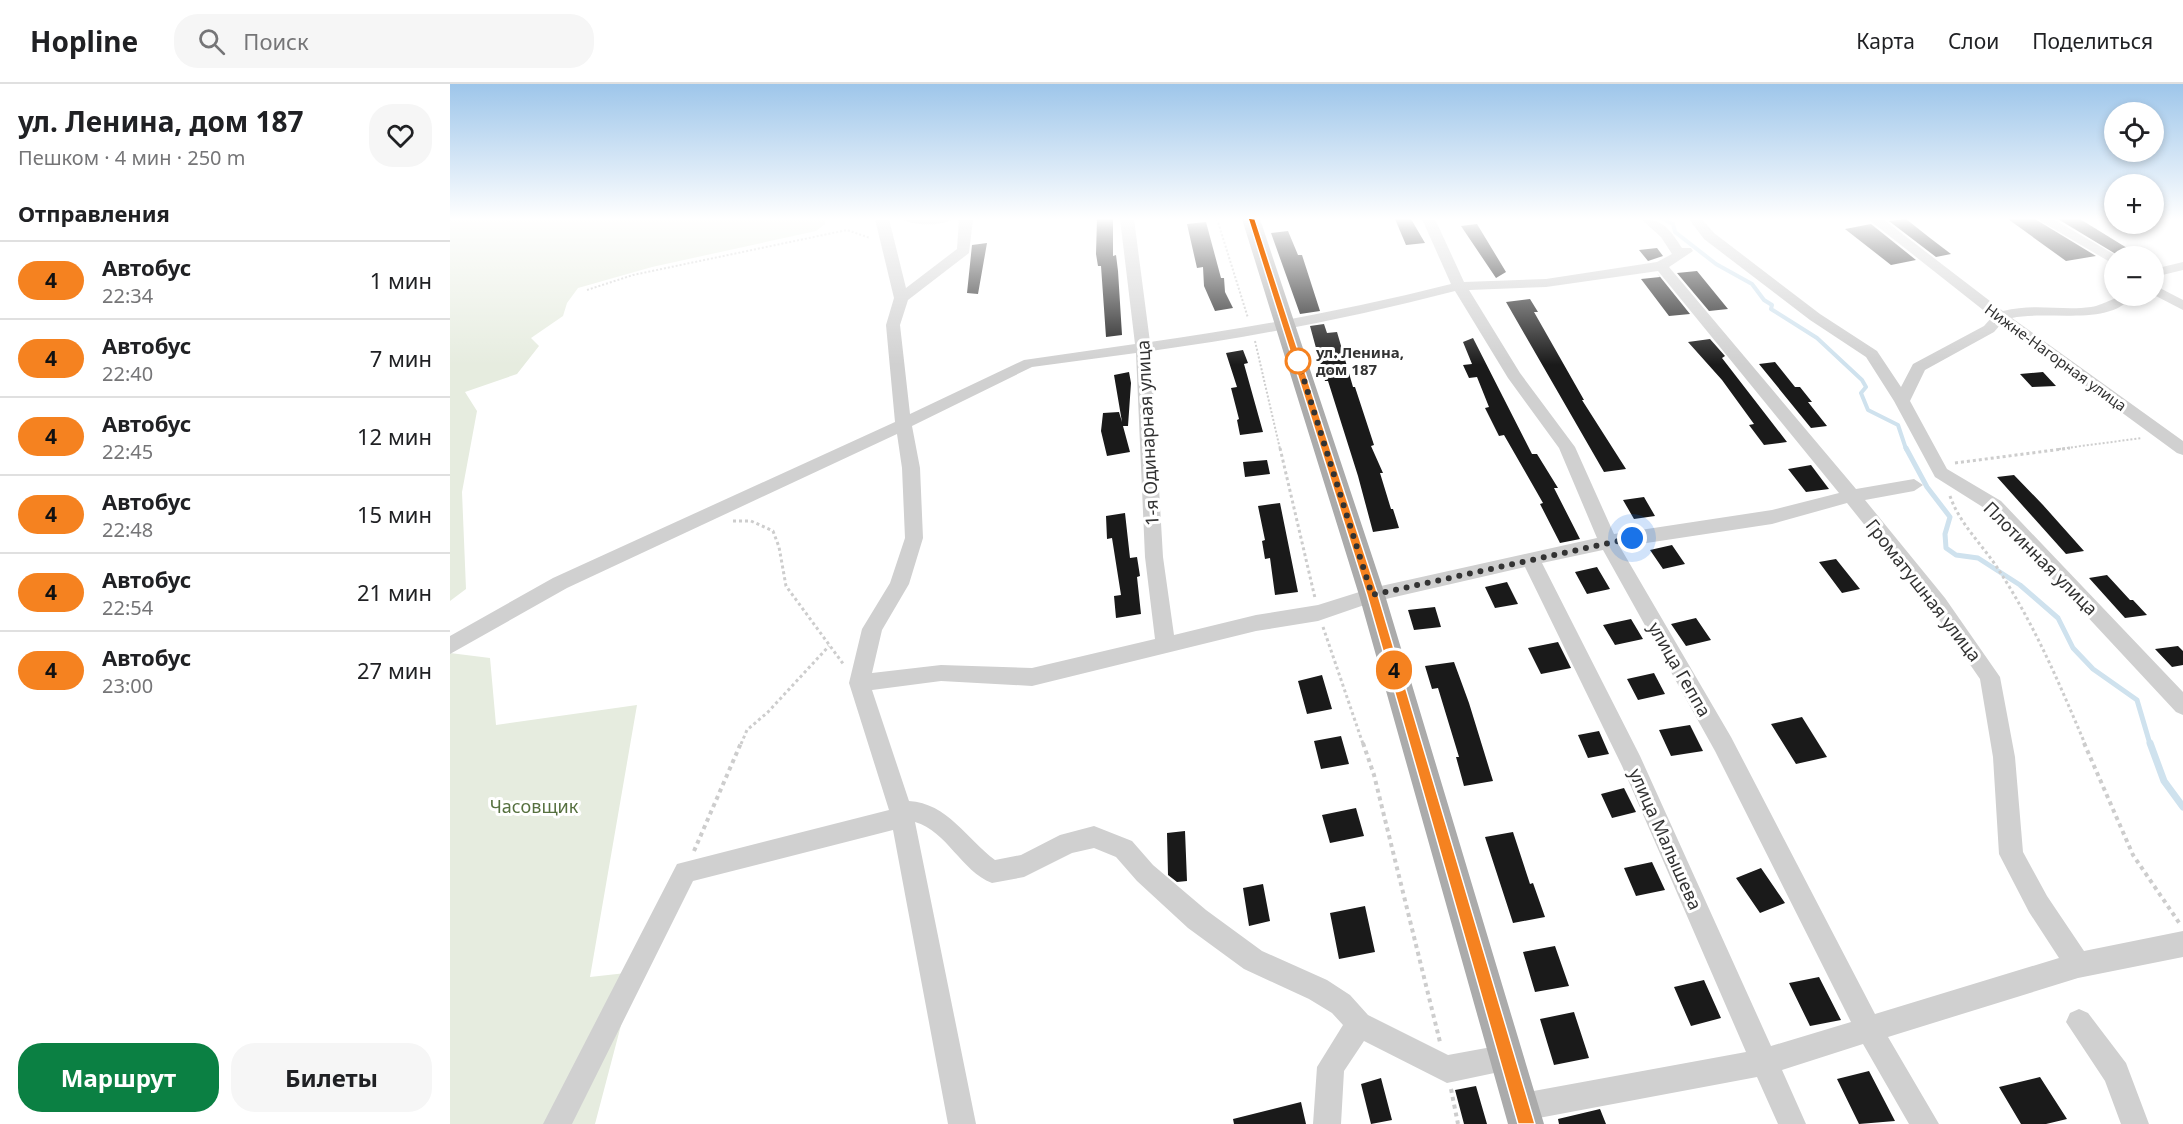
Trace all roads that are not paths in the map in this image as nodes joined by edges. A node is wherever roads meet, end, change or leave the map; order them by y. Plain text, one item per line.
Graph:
1 (893, 268) edge
2 (941, 268) edge
3 (1133, 268) edge
4 (1267, 268) edge
5 (1450, 268) edge
6 (1651, 268) edge
7 (1662, 268) edge
8 (1752, 268) edge
9 (1937, 268) edge
10 (1459, 286) junction
11 (2164, 295) edge
12 (901, 298) junction
13 (2107, 306) edge
14 (2183, 306) edge
15 (2000, 316) junction
16 (1286, 324) junction
17 (1143, 350) junction
18 (1902, 400) junction
19 (903, 423) junction
20 (2183, 449) edge
21 (1914, 485) dead end
22 (1851, 496) junction
23 (1608, 542) junction
24 (1530, 559) junction
25 (1372, 595) junction
26 (450, 646) edge
27 (1166, 646) junction
28 (859, 683) junction
29 (2183, 706) edge
30 (901, 814) junction
31 (2183, 944) edge
32 (2078, 965) junction
33 (2079, 1022) dead end
34 (1359, 1024) junction
35 (1870, 1031) junction
36 (1508, 1058) junction
37 (1763, 1062) junction
38 (1524, 1116) edge
39 (557, 1124) edge
40 (962, 1124) edge
41 (1327, 1124) edge
42 (1792, 1124) edge
43 (1925, 1124) edge
44 (2135, 1124) edge

1 - 12 street
2 - 12 street
3 - 17 street, 1-я Одинарная улица
4 - 16 main road
5 - 10 street, улица Геппа
6 - 10 street
7 - 22 street, Громатушная улица
8 - 18 street, Плотинная улица
9 - 15 street, Нижне-Нагорная улица
10 - 16 street
10 - 23 street, улица Геппа
11 - 14 street
12 - 19 street
13 - 15 street
15 - 18 street
15 - 20 street, Нижне-Нагорная улица
16 - 17 street
16 - 25 main road
17 - 19 street
17 - 27 street, 1-я Одинарная улица
18 - 29 street, Плотинная улица
19 - 26 street
19 - 28 street
21 - 22 street
22 - 23 street
22 - 32 street, Громатушная улица
23 - 24 street
23 - 35 street, улица Геппа
24 - 25 street
24 - 37 street, улица Малышева
25 - 27 street
25 - 36 main road
27 - 28 street
28 - 30 street
30 - 34 street
30 - 39 street
30 - 40 street
31 - 32 street
32 - 35 street
33 - 44 street
34 - 36 street
34 - 41 street
35 - 37 street
35 - 43 street, улица Геппа
36 - 38 main road
37 - 38 street
37 - 42 street, улица Малышева

